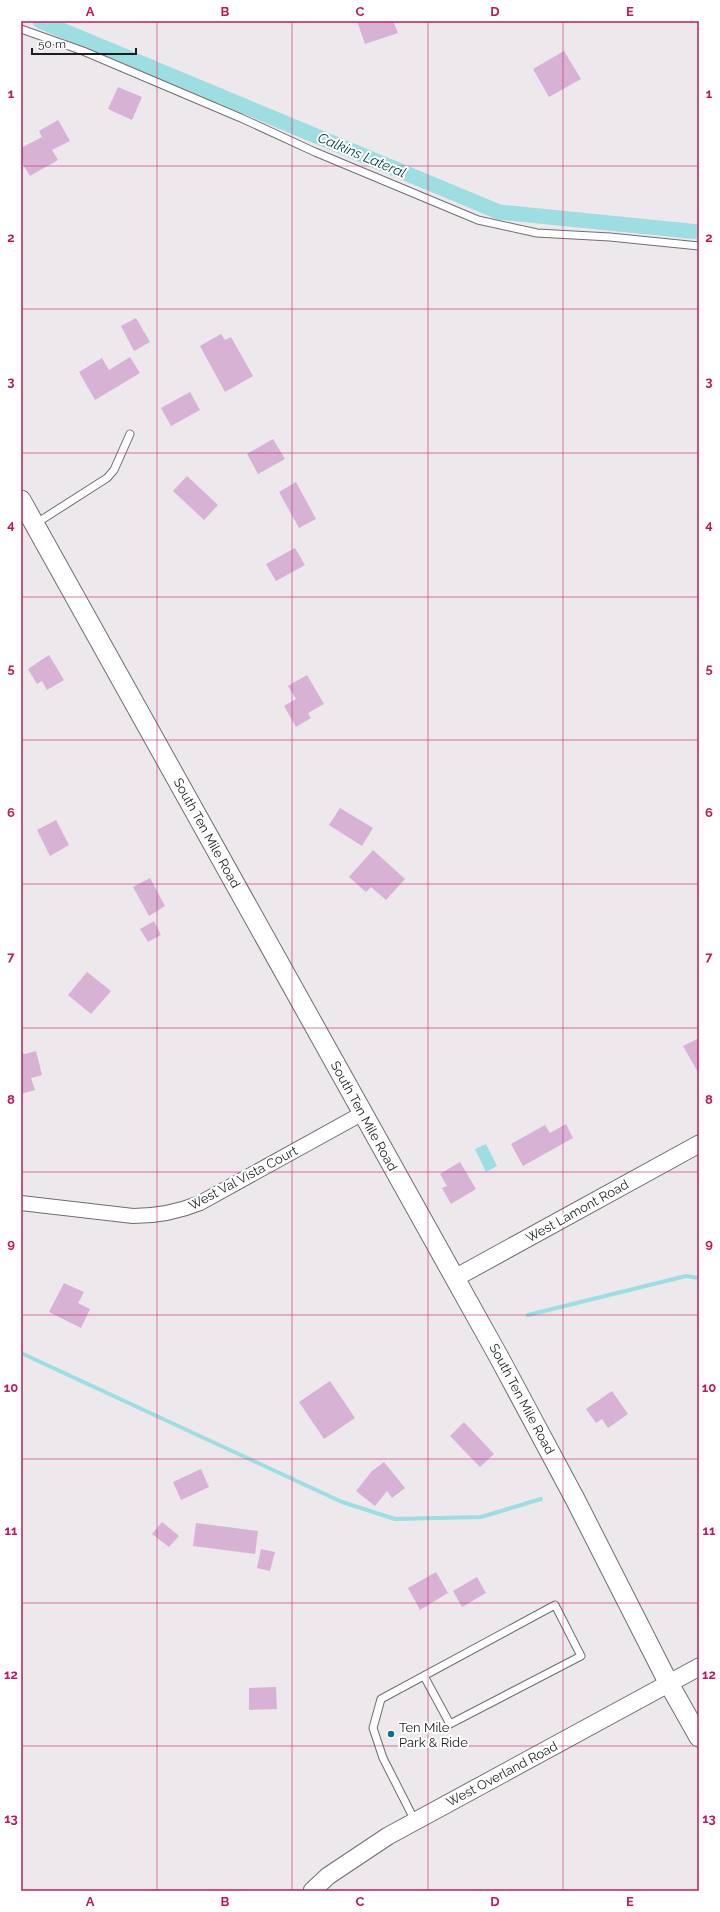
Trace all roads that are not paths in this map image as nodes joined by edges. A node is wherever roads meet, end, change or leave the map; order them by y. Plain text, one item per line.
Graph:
1 (21, 29) edge
2 (699, 246) edge
3 (130, 434) dead end
4 (21, 500) edge
5 (34, 524) junction
6 (363, 1113) junction
7 (699, 1144) edge
8 (21, 1203) edge
9 (455, 1278) junction
10 (699, 1667) edge
11 (424, 1676) junction
12 (669, 1684) junction
13 (699, 1737) edge
14 (415, 1821) junction
15 (312, 1891) edge

1 - 2 lane
3 - 5 lane
4 - 5 main road, South Ten Mile Road
5 - 6 main road, South Ten Mile Road
6 - 8 street, West Val Vista Court
6 - 9 main road, South Ten Mile Road
7 - 9 street, West Lamont Road
9 - 12 main road, South Ten Mile Road
10 - 12 street, West Overland Road
11 - 11 lane
11 - 14 lane
12 - 13 main road, South Ten Mile Road
12 - 14 street, West Overland Road
14 - 15 street, West Overland Road

